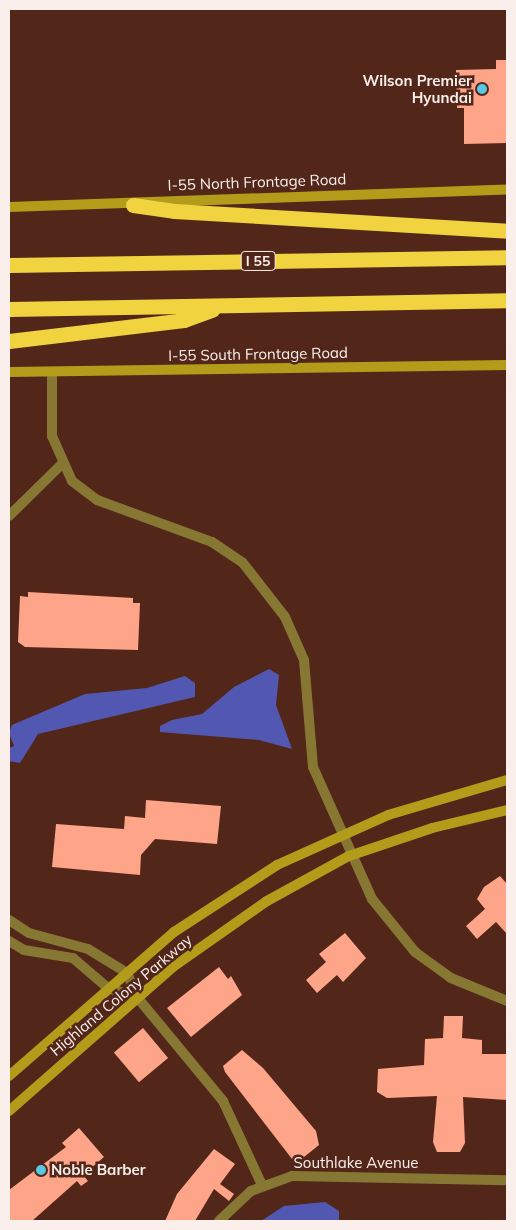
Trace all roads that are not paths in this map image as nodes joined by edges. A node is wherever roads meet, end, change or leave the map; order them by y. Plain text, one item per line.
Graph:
1 (507, 190) edge
2 (133, 204) junction
3 (9, 207) edge
4 (507, 231) edge
5 (507, 257) edge
6 (9, 265) edge
7 (507, 300) edge
8 (226, 306) junction
9 (9, 309) edge
10 (9, 341) edge
11 (507, 365) edge
12 (488, 366) junction
13 (507, 370) edge
14 (9, 372) edge
15 (52, 373) junction
16 (63, 463) junction
17 (9, 516) edge
18 (507, 780) edge
19 (507, 810) edge
20 (340, 835) junction
21 (350, 856) junction
22 (9, 920) edge
23 (9, 941) edge
24 (127, 972) junction
25 (108, 988) junction
26 (137, 997) junction
27 (507, 1001) edge
28 (9, 1076) edge
29 (9, 1111) edge
30 (507, 1180) edge
31 (262, 1185) junction
32 (219, 1221) edge

1 - 2 street, I-55 North Frontage Road
2 - 3 street, I-55 North Frontage Road
2 - 4 highway
5 - 6 highway, I 55
7 - 8 highway
8 - 9 highway
8 - 10 highway
11 - 12 street, I-55 South Frontage Road
12 - 13 street
12 - 15 street, I-55 South Frontage Road
14 - 15 street, I-55 South Frontage Road
15 - 16 street
16 - 17 street
16 - 20 street
18 - 20 street, Highland Colony Parkway
19 - 21 street, Highland Colony Parkway
20 - 21 street
20 - 24 street, Highland Colony Parkway
21 - 26 street, Highland Colony Parkway
21 - 27 street
22 - 24 street
23 - 25 street
24 - 25 street, Highland Colony Parkway
24 - 26 street
25 - 26 street
25 - 28 street, Highland Colony Parkway
26 - 29 street, Highland Colony Parkway
26 - 31 street
30 - 31 street, Southlake Avenue
31 - 32 street, Southlake Avenue

